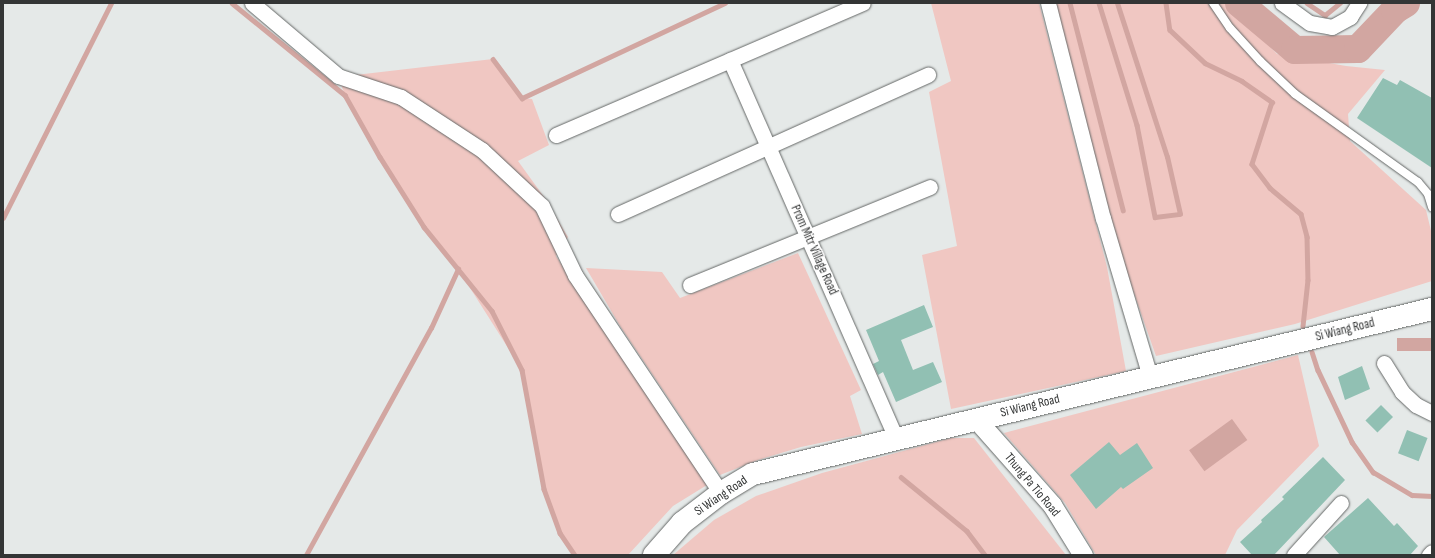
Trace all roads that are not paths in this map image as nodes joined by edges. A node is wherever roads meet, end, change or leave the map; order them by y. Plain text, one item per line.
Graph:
1 (252, 3) edge
2 (863, 3) edge
3 (1048, 3) edge
4 (1213, 3) edge
5 (1282, 3) edge
6 (1359, 3) edge
7 (730, 60) junction
8 (928, 75) dead end
9 (556, 135) dead end
10 (768, 146) junction
11 (930, 187) dead end
12 (1432, 207) edge
13 (618, 214) dead end
14 (808, 237) junction
15 (690, 285) dead end
16 (1432, 308) edge
17 (1384, 363) dead end
18 (1150, 377) junction
19 (1432, 413) edge
20 (976, 419) junction
21 (896, 439) junction
22 (721, 493) junction
23 (1341, 504) dead end
24 (1432, 552) edge
25 (654, 555) edge
26 (1083, 555) edge
27 (1294, 555) edge
28 (1429, 555) edge

1 - 22 street
2 - 7 street
3 - 18 street
4 - 12 lane
5 - 6 street
7 - 9 street
7 - 10 street, Prom Mitr Village Road
8 - 10 street
10 - 13 street
10 - 14 street, Prom Mitr Village Road
11 - 14 street
14 - 15 street
14 - 21 street, Prom Mitr Village Road
16 - 18 main road, Si Wiang Road
17 - 19 street
18 - 20 main road, Si Wiang Road
20 - 21 main road, Si Wiang Road
20 - 26 street, Thung Pa Tio Road
21 - 22 main road, Si Wiang Road
22 - 25 main road, Si Wiang Road
23 - 27 street
24 - 28 street

